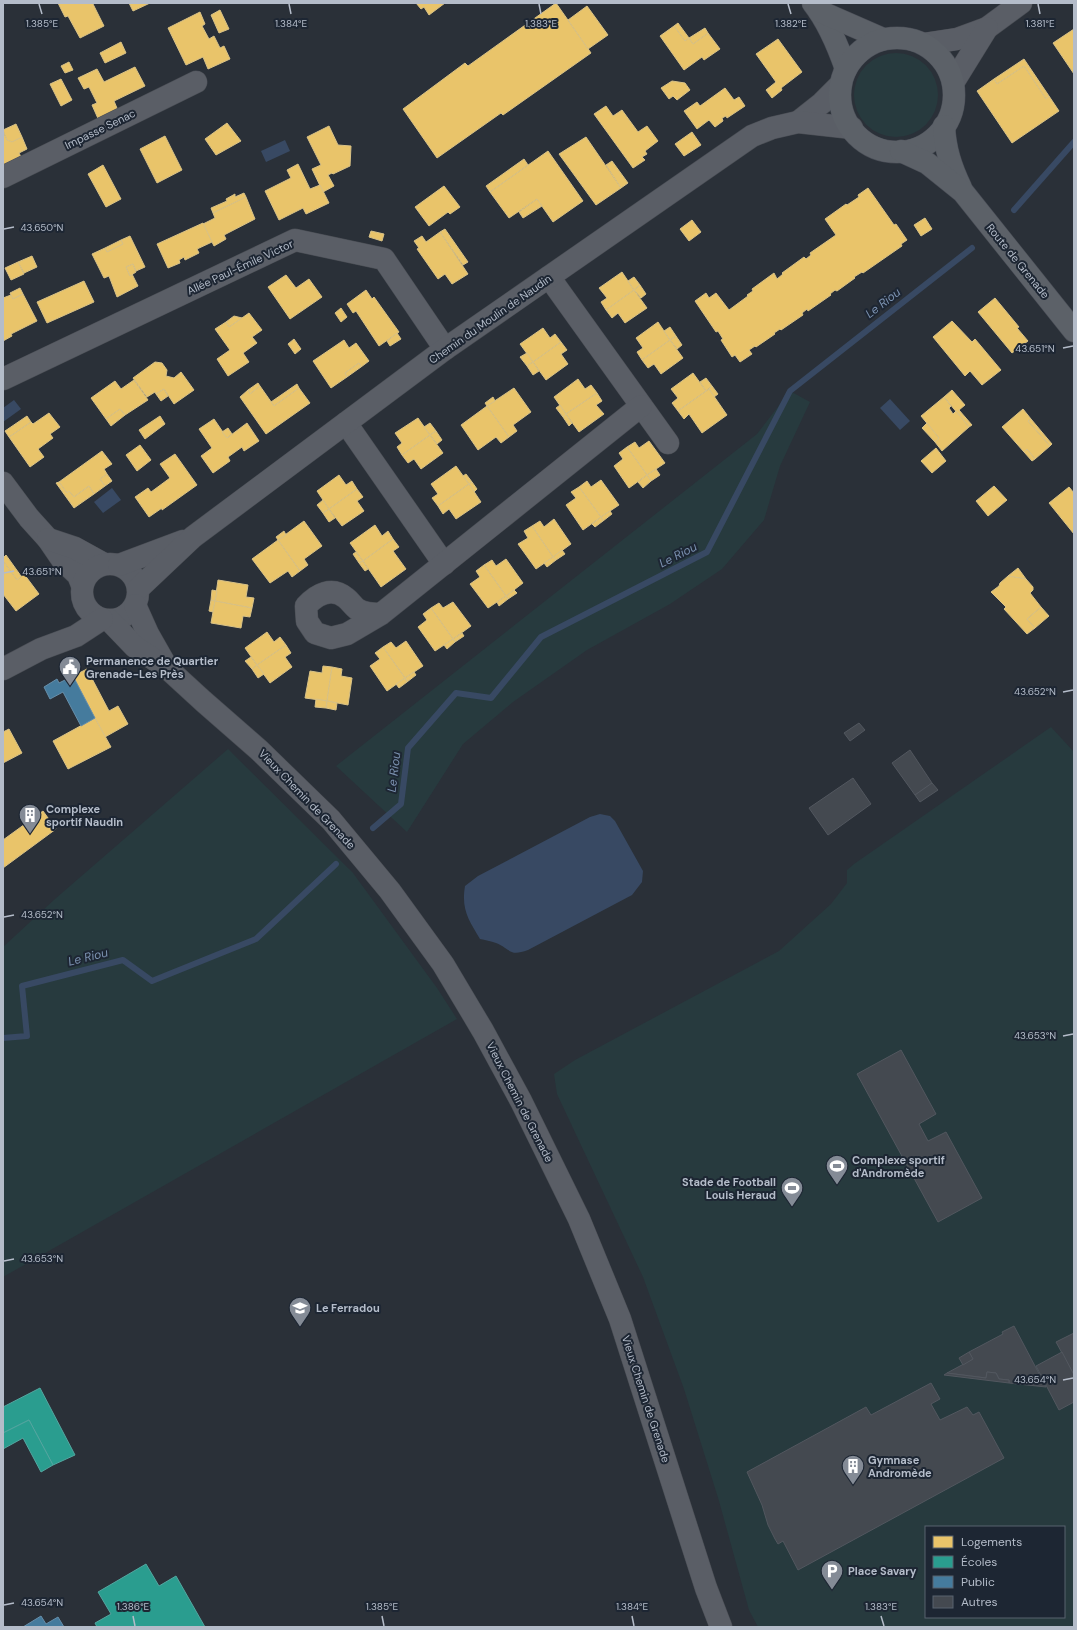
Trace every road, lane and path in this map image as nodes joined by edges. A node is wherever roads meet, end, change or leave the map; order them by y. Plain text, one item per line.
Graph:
1 (1021, 3) edge
2 (816, 7) edge
3 (987, 28) junction
4 (883, 39) junction
5 (924, 44) junction
6 (844, 77) junction
7 (196, 82) dead end
8 (953, 83) junction
9 (798, 122) junction
10 (944, 126) junction
11 (852, 128) junction
12 (901, 151) junction
13 (3, 177) edge
14 (963, 192) junction
15 (549, 276) junction
16 (1074, 331) edge
17 (445, 349) junction
18 (3, 379) edge
19 (641, 406) junction
20 (346, 424) junction
21 (668, 443) dead end
22 (3, 483) edge
23 (193, 537) junction
24 (48, 539) junction
25 (111, 564) junction
26 (444, 564) junction
27 (83, 594) junction
28 (137, 597) junction
29 (381, 614) dead end
30 (106, 620) junction
31 (41, 649) junction
32 (167, 668) junction
33 (3, 669) edge
34 (722, 1627) edge

1 - 3 street
2 - 4 main road
2 - 6 main road
3 - 5 street
3 - 8 street
4 - 5 main road
4 - 6 main road
5 - 8 main road
6 - 9 street, Chemin du Moulin de Naudin
6 - 11 main road
7 - 13 street, Impasse Senac
8 - 10 main road
9 - 11 street, Chemin du Moulin de Naudin
9 - 15 street, Chemin du Moulin de Naudin
10 - 12 main road
10 - 14 main road
11 - 12 main road
12 - 14 main road
14 - 16 main road, Route de Grenade
15 - 17 street, Chemin du Moulin de Naudin
15 - 19 street
17 - 18 street, Allée Paul-Émile Victor
17 - 20 street, Chemin du Moulin de Naudin
19 - 21 street
19 - 26 street
20 - 23 street, Chemin du Moulin de Naudin
20 - 26 street
22 - 24 street
23 - 25 street, Chemin du Moulin de Naudin
23 - 28 street, Chemin du Moulin de Naudin
24 - 25 street
24 - 27 street
25 - 27 street
25 - 28 street
26 - 29 street
27 - 30 street
27 - 31 street
28 - 30 street
28 - 32 street, Vieux Chemin de Grenade
30 - 31 street
30 - 32 street, Vieux Chemin de Grenade
31 - 33 street
32 - 34 street, Vieux Chemin de Grenade

